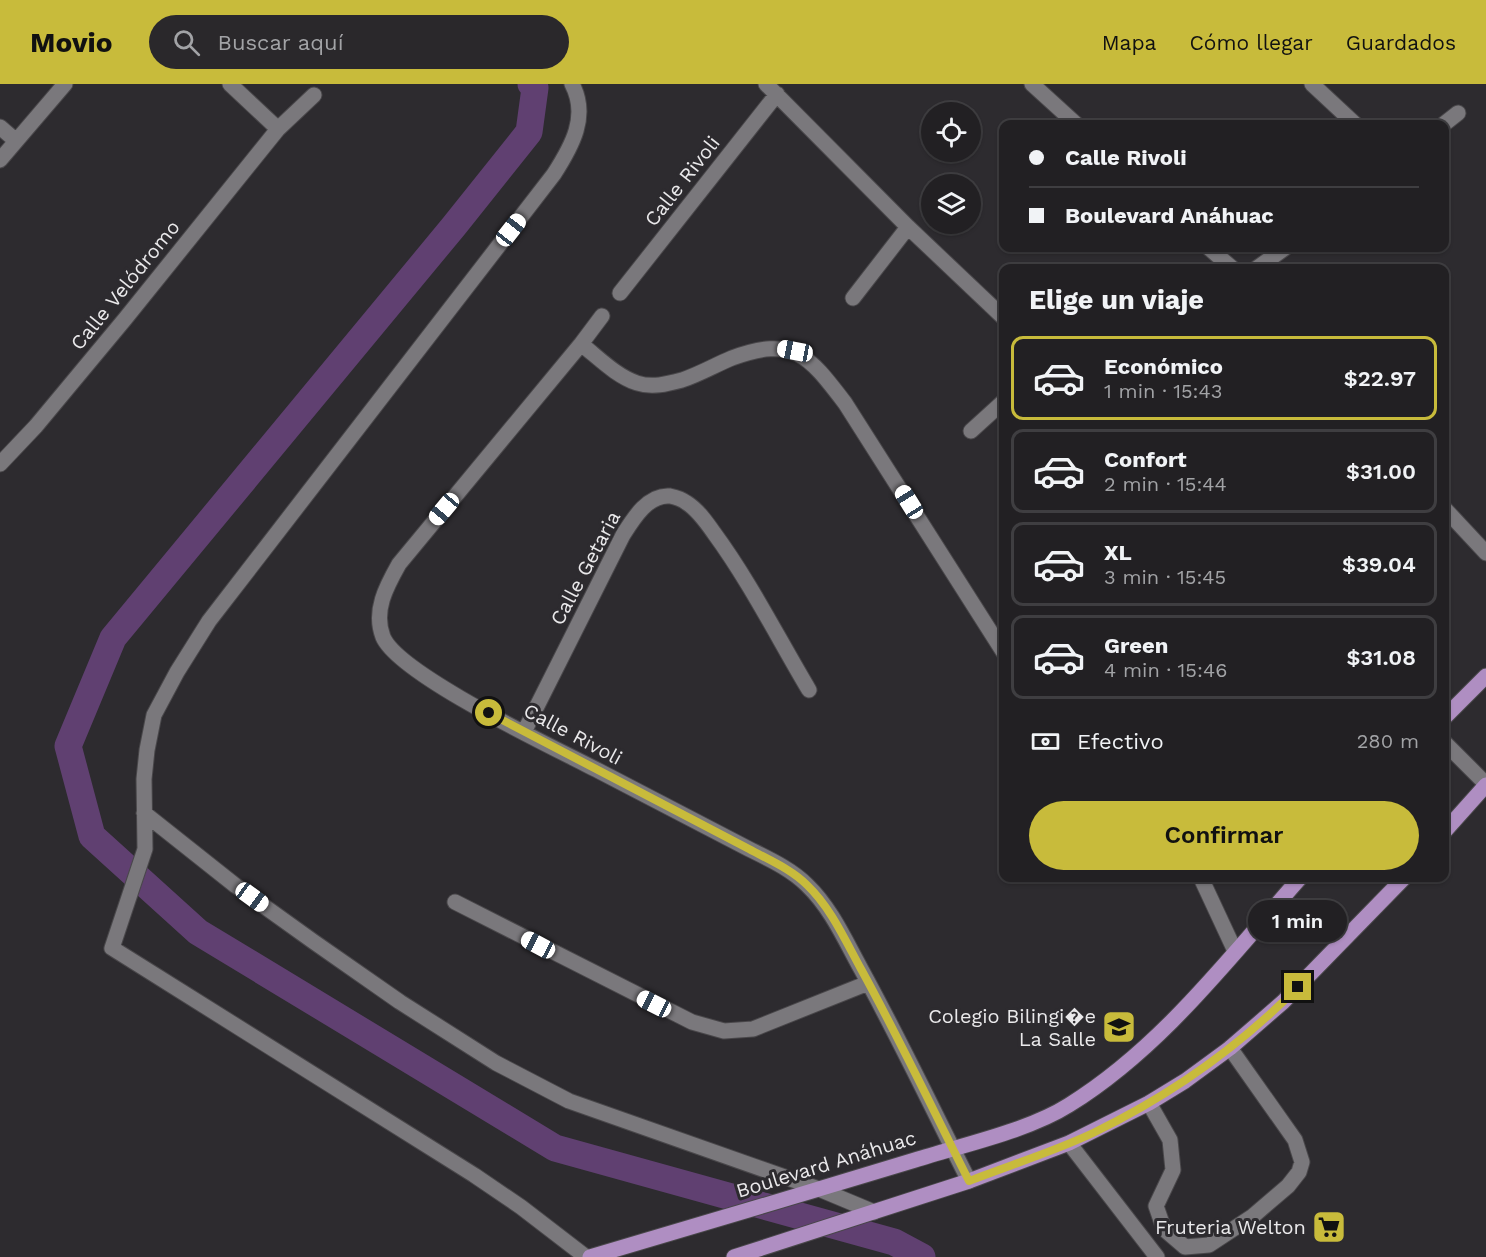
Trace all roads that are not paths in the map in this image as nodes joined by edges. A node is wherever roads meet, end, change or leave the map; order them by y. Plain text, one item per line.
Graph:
1 (65, 84) edge
2 (230, 84) edge
3 (572, 84) edge
4 (1032, 84) edge
5 (1312, 84) edge
6 (771, 89) edge
7 (314, 95) dead end
8 (1458, 113) dead end
9 (1072, 120) edge
10 (1351, 120) edge
11 (1449, 120) edge
12 (0, 128) edge
13 (278, 129) junction
14 (15, 141) junction
15 (0, 160) edge
16 (908, 227) junction
17 (1214, 252) edge
18 (1279, 252) edge
19 (1227, 264) edge
20 (1263, 264) edge
21 (620, 293) dead end
22 (853, 298) dead end
23 (999, 313) edge
24 (602, 316) dead end
25 (581, 344) junction
26 (999, 406) edge
27 (971, 431) dead end
28 (0, 465) edge
29 (1449, 513) edge
30 (1486, 553) edge
31 (999, 645) edge
32 (1486, 676) edge
33 (809, 690) dead end
34 (1449, 713) edge
35 (524, 732) junction
36 (1449, 747) edge
37 (1486, 785) edge
38 (144, 813) junction
39 (1449, 826) edge
40 (1204, 882) edge
41 (1296, 882) edge
42 (1400, 882) edge
43 (455, 902) dead end
44 (1235, 951) junction
45 (868, 982) junction
46 (1230, 1048) junction
47 (1149, 1103) junction
48 (1069, 1143) junction
49 (952, 1148) junction
50 (969, 1181) junction
51 (819, 1189) junction
52 (868, 1214) junction
53 (737, 1256) edge
54 (588, 1257) edge
55 (1157, 1257) edge

1 - 14 street
2 - 13 street
3 - 38 street
4 - 9 street
5 - 10 street
6 - 16 street
6 - 21 street, Calle Rivoli
7 - 13 street, Calle Velódromo
8 - 11 street
12 - 14 street
13 - 28 street, Calle Velódromo
14 - 15 street
16 - 22 street
16 - 23 street
17 - 19 street
18 - 20 street
24 - 25 street, Calle Rivoli
25 - 31 street
25 - 35 street, Calle Rivoli
26 - 27 street
29 - 30 street
32 - 34 main road
33 - 35 street, Calle Getaria
35 - 45 street, Calle Rivoli
36 - 37 street
37 - 39 main road
38 - 51 street
38 - 54 street
40 - 44 street
41 - 44 main road, Boulevard Anáhuac
42 - 46 main road
43 - 45 street
44 - 49 main road, Boulevard Anáhuac
45 - 49 street, Calle Rivoli
46 - 47 main road
46 - 47 street
47 - 48 main road
48 - 50 main road
48 - 55 street
49 - 50 street, Calle Rivoli
49 - 51 main road, Boulevard Anáhuac
50 - 52 main road
51 - 52 street
51 - 54 main road, Boulevard Anáhuac
52 - 53 main road

